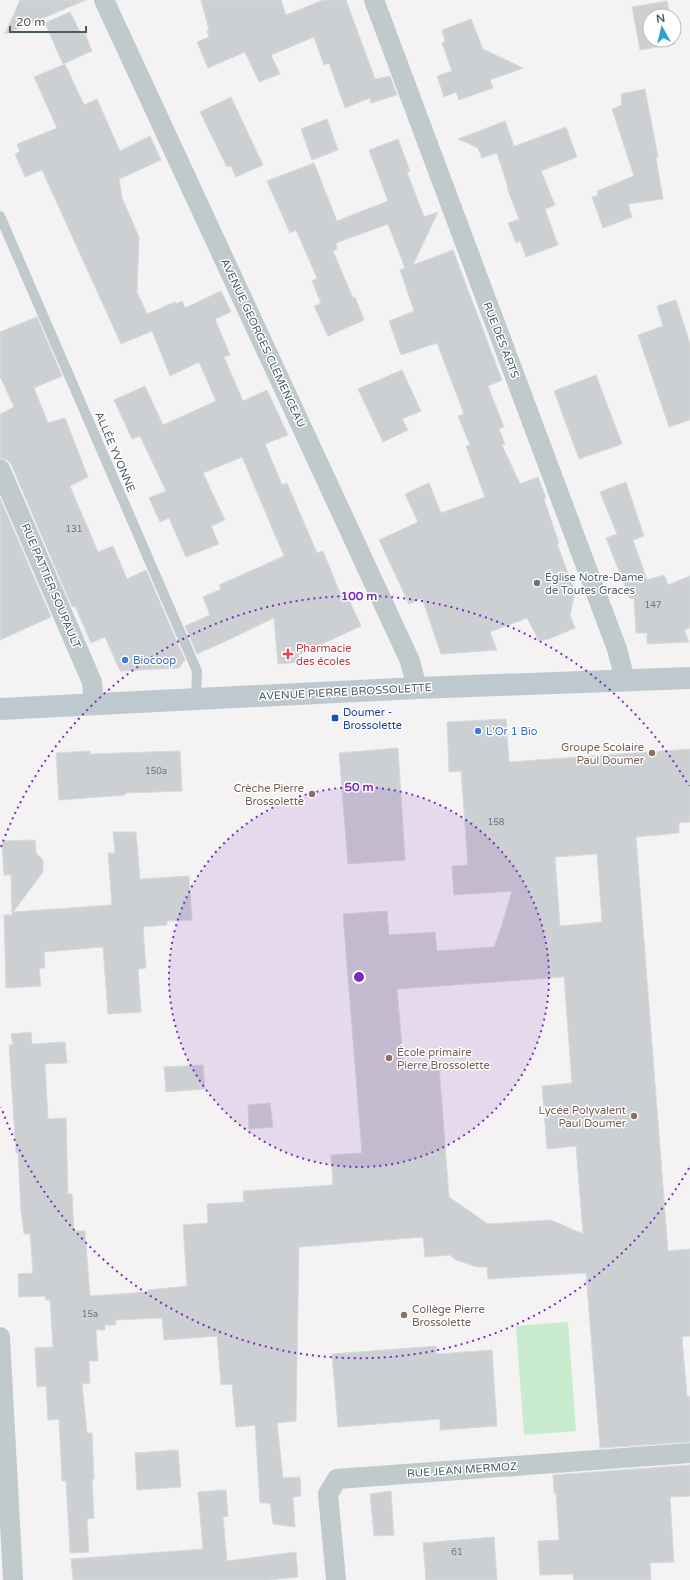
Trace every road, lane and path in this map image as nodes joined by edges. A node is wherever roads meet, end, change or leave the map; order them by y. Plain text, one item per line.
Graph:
1 (104, 0) edge
2 (374, 0) edge
3 (0, 216) edge
4 (0, 469) edge
5 (690, 678) edge
6 (625, 680) junction
7 (417, 688) junction
8 (196, 700) junction
9 (94, 705) junction
10 (0, 710) edge
11 (0, 1338) edge
12 (690, 1453) edge
13 (13, 1580) edge
14 (336, 1580) edge

1 - 7 street, AVENUE GEORGES CLEMENCEAU
2 - 6 street, RUE DES ARTS
3 - 8 lane, ALLÉE YVONNE
4 - 9 street, RUE PATTIER SOUPAULT
5 - 6 main road, AVENUE PIERRE BROSSOLETTE
6 - 7 main road, AVENUE PIERRE BROSSOLETTE
7 - 8 main road, AVENUE PIERRE BROSSOLETTE
8 - 9 main road, AVENUE PIERRE BROSSOLETTE
9 - 10 main road, AVENUE PIERRE BROSSOLETTE
11 - 13 street
12 - 14 street, RUE JEAN MERMOZ

